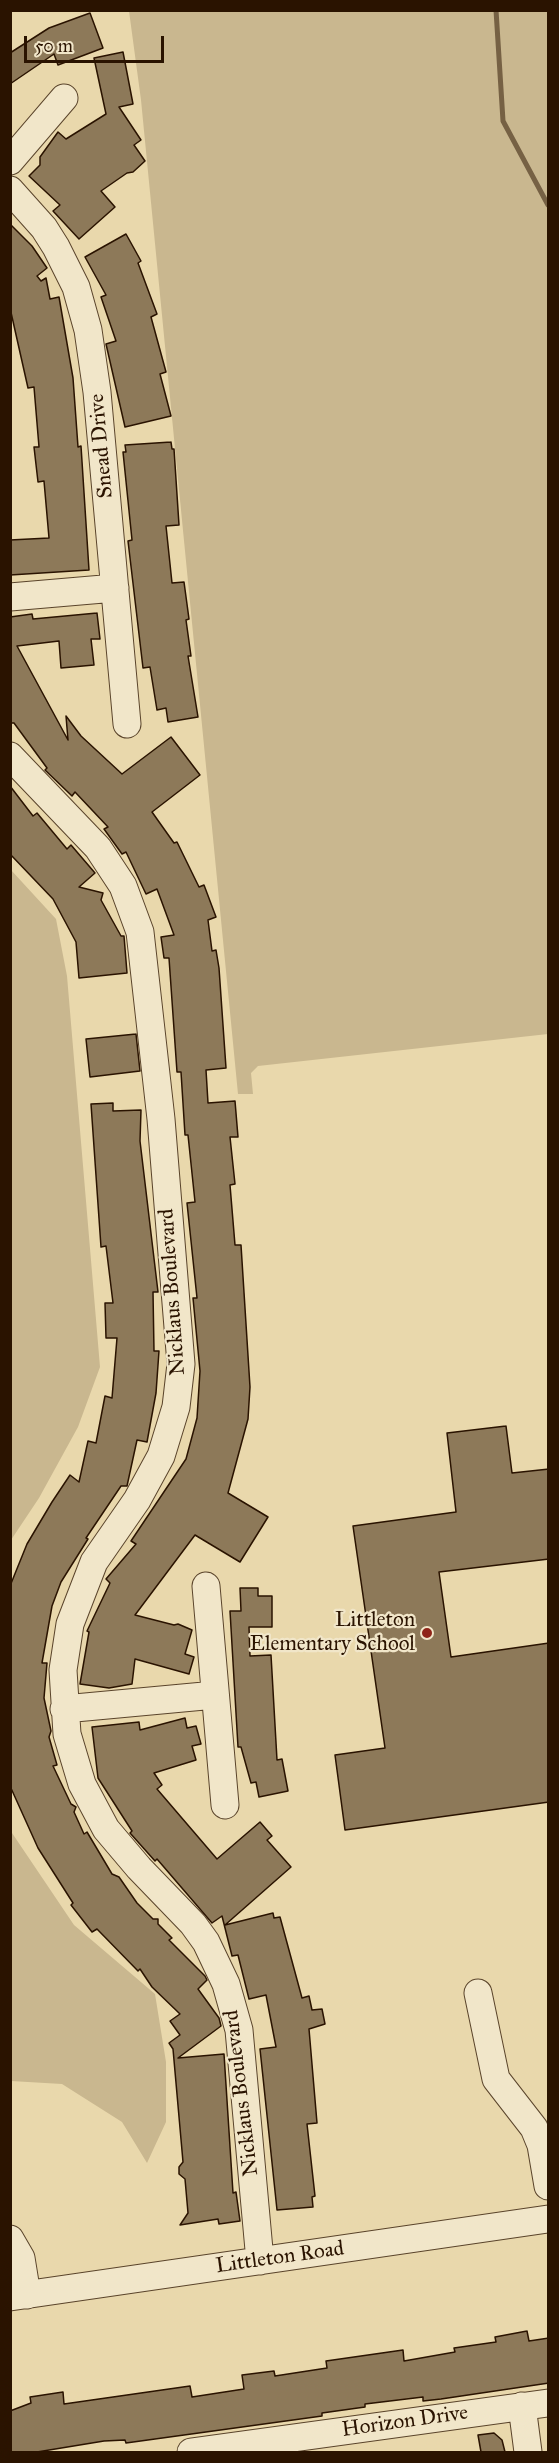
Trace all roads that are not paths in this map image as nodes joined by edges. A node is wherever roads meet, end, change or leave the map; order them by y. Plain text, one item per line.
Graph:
1 (64, 98) dead end
2 (10, 161) edge
3 (10, 190) edge
4 (115, 588) junction
5 (10, 597) edge
6 (127, 724) dead end
7 (10, 756) edge
8 (206, 1586) dead end
9 (215, 1695) junction
10 (64, 1709) junction
11 (225, 1805) dead end
12 (478, 1993) dead end
13 (549, 2186) edge
14 (549, 2219) edge
15 (10, 2239) edge
16 (259, 2249) junction
17 (19, 2296) edge
18 (549, 2403) edge
19 (522, 2406) junction
20 (361, 2441) edge
21 (191, 2452) edge
22 (528, 2452) edge

1 - 2 street
3 - 4 street, Snead Drive
4 - 5 street
4 - 6 street, Snead Drive
7 - 10 street, Nicklaus Boulevard
8 - 9 street
9 - 10 street
9 - 11 street
10 - 16 street, Nicklaus Boulevard
12 - 13 street
14 - 16 street, Littleton Road
15 - 17 street
16 - 17 street, Littleton Road
18 - 19 street, Horizon Drive
19 - 20 street, Horizon Drive
19 - 22 street
20 - 21 street, Horizon Drive

